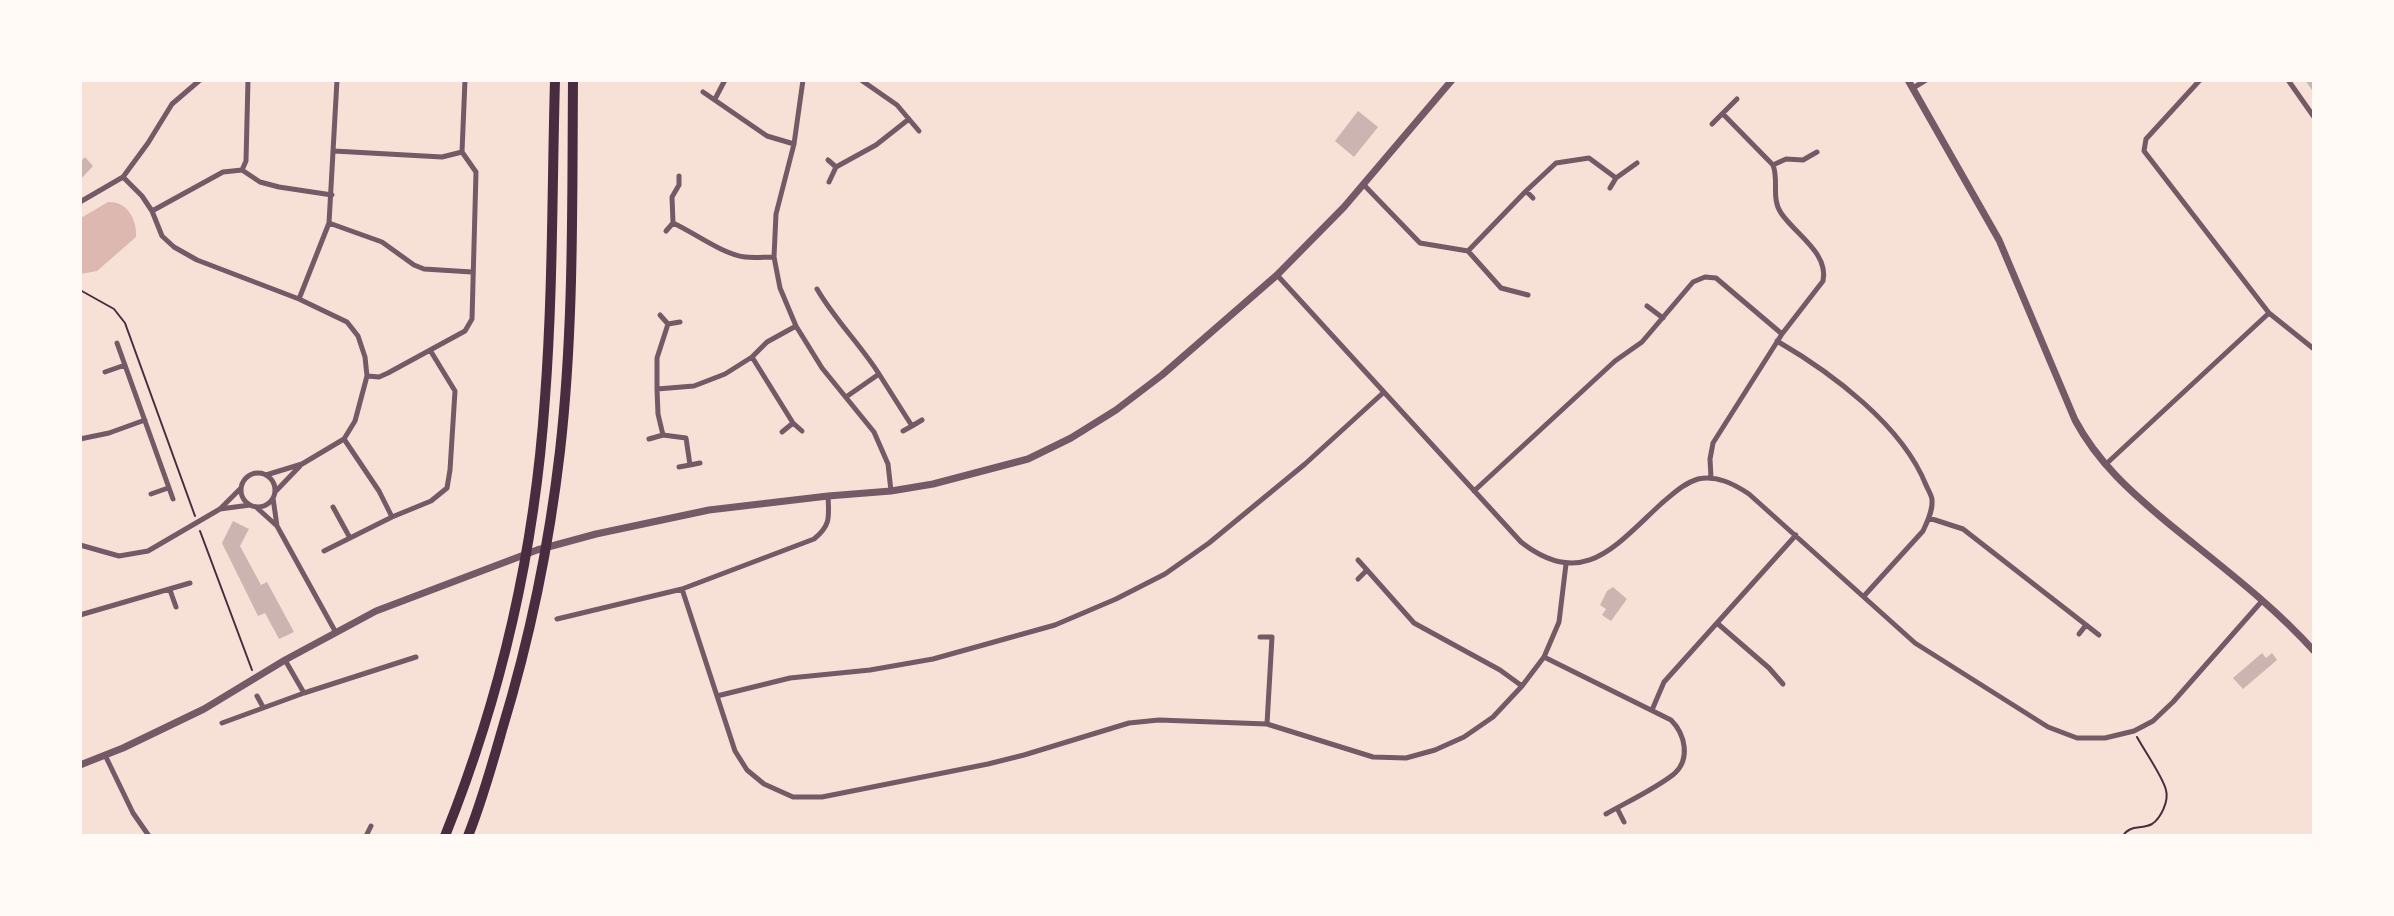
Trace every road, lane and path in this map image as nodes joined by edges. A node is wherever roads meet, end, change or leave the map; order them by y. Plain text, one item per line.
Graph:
1 (200, 80) edge
2 (248, 80) edge
3 (337, 80) edge
4 (465, 80) edge
5 (555, 80) edge
6 (573, 80) edge
7 (725, 80) edge
8 (803, 80) edge
9 (861, 80) edge
10 (1452, 80) edge
11 (1908, 80) edge
12 (1926, 80) edge
13 (2200, 80) edge
14 (2288, 80) edge
15 (1913, 89) junction
16 (703, 92) dead end
17 (715, 99) junction
18 (1737, 99) dead end
19 (1723, 114) junction
20 (2314, 117) edge
21 (909, 119) junction
22 (1712, 124) dead end
23 (919, 131) dead end
24 (794, 144) junction
25 (1591, 149) dead end
26 (334, 151) junction
27 (463, 152) junction
28 (1819, 152) dead end
29 (1589, 158) junction
30 (828, 160) dead end
31 (1637, 163) dead end
32 (1773, 165) junction
33 (836, 167) junction
34 (242, 170) junction
35 (679, 176) dead end
36 (123, 177) junction
37 (1616, 178) junction
38 (828, 181) dead end
39 (1363, 184) junction
40 (1610, 188) dead end
41 (1526, 191) junction
42 (332, 194) junction
43 (1533, 198) dead end
44 (80, 202) edge
45 (152, 211) junction
46 (330, 223) junction
47 (673, 223) junction
48 (666, 231) dead end
49 (1468, 251) junction
50 (774, 257) junction
51 (472, 272) junction
52 (1277, 275) junction
53 (817, 289) dead end
54 (80, 290) edge
55 (1528, 295) dead end
56 (299, 299) junction
57 (1647, 306) dead end
58 (2269, 313) junction
59 (660, 315) dead end
60 (1662, 318) junction
61 (680, 322) dead end
62 (668, 324) junction
63 (796, 326) junction
64 (1782, 334) junction
65 (1777, 341) junction
66 (117, 342) dead end
67 (2314, 349) edge
68 (429, 350) junction
69 (752, 356) junction
70 (125, 365) junction
71 (105, 372) dead end
72 (879, 374) junction
73 (367, 376) junction
74 (657, 389) junction
75 (1384, 393) junction
76 (846, 397) junction
77 (145, 420) junction
78 (922, 420) dead end
79 (793, 423) junction
80 (912, 426) junction
81 (802, 431) dead end
82 (903, 431) dead end
83 (782, 432) dead end
84 (663, 435) junction
85 (80, 439) edge
86 (344, 439) junction
87 (649, 439) dead end
88 (700, 463) dead end
89 (302, 464) junction
90 (690, 465) junction
91 (2105, 466) junction
92 (679, 467) dead end
93 (265, 475) junction
94 (1711, 478) junction
95 (169, 488) junction
96 (241, 488) junction
97 (891, 491) junction
98 (1474, 491) junction
99 (151, 494) dead end
100 (274, 495) junction
101 (828, 496) junction
102 (173, 499) dead end
103 (253, 506) junction
104 (333, 507) dead end
105 (220, 509) junction
106 (392, 517) junction
107 (1929, 518) junction
108 (197, 522) junction
109 (277, 526) junction
110 (1796, 535) junction
111 (350, 538) junction
112 (80, 545) edge
113 (324, 551) dead end
114 (1359, 560) dead end
115 (1566, 564) junction
116 (1367, 570) junction
117 (1357, 579) dead end
118 (190, 583) dead end
119 (682, 589) junction
120 (170, 590) junction
121 (1864, 596) junction
122 (2262, 601) junction
123 (176, 607) dead end
124 (80, 615) edge
125 (557, 619) dead end
126 (1717, 623) junction
127 (2086, 625) junction
128 (335, 631) junction
129 (2078, 634) dead end
130 (2099, 635) dead end
131 (1260, 637) dead end
132 (2314, 651) edge
133 (393, 653) dead end
134 (416, 657) dead end
135 (1544, 657) junction
136 (285, 660) junction
137 (396, 663) junction
138 (255, 678) junction
139 (1783, 684) dead end
140 (1522, 686) junction
141 (304, 692) junction
142 (257, 696) dead end
143 (717, 696) junction
144 (263, 707) junction
145 (1652, 710) junction
146 (222, 723) dead end
147 (1267, 724) junction
148 (2134, 731) junction
149 (105, 755) junction
150 (80, 765) edge
151 (1617, 808) junction
152 (1606, 814) dead end
153 (1623, 822) dead end
154 (371, 826) dead end
155 (149, 835) edge
156 (366, 835) edge
157 (445, 835) edge
158 (468, 835) edge
159 (2123, 835) edge

1 - 36 street
2 - 34 street
3 - 26 street
4 - 27 street
5 - 157 highway
6 - 158 highway
7 - 17 street
8 - 24 street
9 - 21 street
10 - 39 street
11 - 15 street
12 - 15 street
13 - 58 street
14 - 20 street
15 - 91 street
16 - 17 street
17 - 24 street
18 - 19 street
19 - 22 street
19 - 32 street
21 - 23 street
21 - 33 street
24 - 50 street
25 - 29 street
26 - 27 street
26 - 42 street
27 - 51 street
28 - 32 street
29 - 37 street
29 - 41 street
30 - 33 street
31 - 37 street
32 - 64 street
33 - 38 street
34 - 42 street
34 - 45 street
35 - 47 street
36 - 44 street
36 - 45 street
37 - 40 street
39 - 49 street
39 - 52 street
41 - 43 street
41 - 49 street
42 - 46 street
45 - 56 street
46 - 51 street
46 - 56 street
47 - 48 street
47 - 50 street
49 - 55 street
50 - 63 street
51 - 68 street
52 - 75 street
52 - 97 street
53 - 72 street
54 - 108 path
56 - 73 street
57 - 60 street
58 - 67 street
58 - 91 street
59 - 62 street
60 - 64 street
60 - 98 street
61 - 62 street
62 - 74 street
63 - 69 street
63 - 76 street
64 - 65 street
65 - 94 street
65 - 107 street
66 - 70 street
68 - 73 street
68 - 106 street
69 - 74 street
69 - 79 street
70 - 71 street
70 - 77 street
72 - 76 street
72 - 80 street
73 - 86 street
74 - 84 street
75 - 98 street
75 - 143 street
76 - 97 street
77 - 85 street
77 - 95 street
78 - 80 street
79 - 81 street
79 - 83 street
80 - 82 street
84 - 87 street
84 - 90 street
86 - 89 street
86 - 106 street
88 - 90 street
89 - 93 street
89 - 100 street
90 - 92 street
91 - 122 street
93 - 96 street
93 - 100 street
94 - 110 street
94 - 115 street
95 - 99 street
95 - 102 street
96 - 103 street
96 - 105 street
97 - 101 street
98 - 115 street
100 - 103 street
100 - 109 street
101 - 119 street
101 - 128 street
103 - 105 street
103 - 109 street
104 - 111 street
105 - 108 street
106 - 111 street
107 - 121 street
107 - 127 street
108 - 112 street
108 - 138 path
109 - 128 street
110 - 121 street
110 - 126 street
111 - 113 street
114 - 116 street
115 - 135 street
116 - 117 street
116 - 140 street
118 - 120 street
119 - 125 street
119 - 143 street
120 - 123 street
120 - 124 street
121 - 148 street
122 - 132 street
122 - 148 street
126 - 139 street
126 - 145 street
127 - 129 street
127 - 130 street
128 - 136 street
131 - 147 street
133 - 137 street
134 - 137 street
135 - 140 street
135 - 145 street
136 - 138 street
136 - 141 street
137 - 141 street
138 - 149 street
140 - 147 street
141 - 144 street
142 - 144 street
143 - 147 street
144 - 146 street
145 - 151 street
148 - 159 path
149 - 150 street
149 - 155 street
151 - 152 street
151 - 153 street
154 - 156 street

